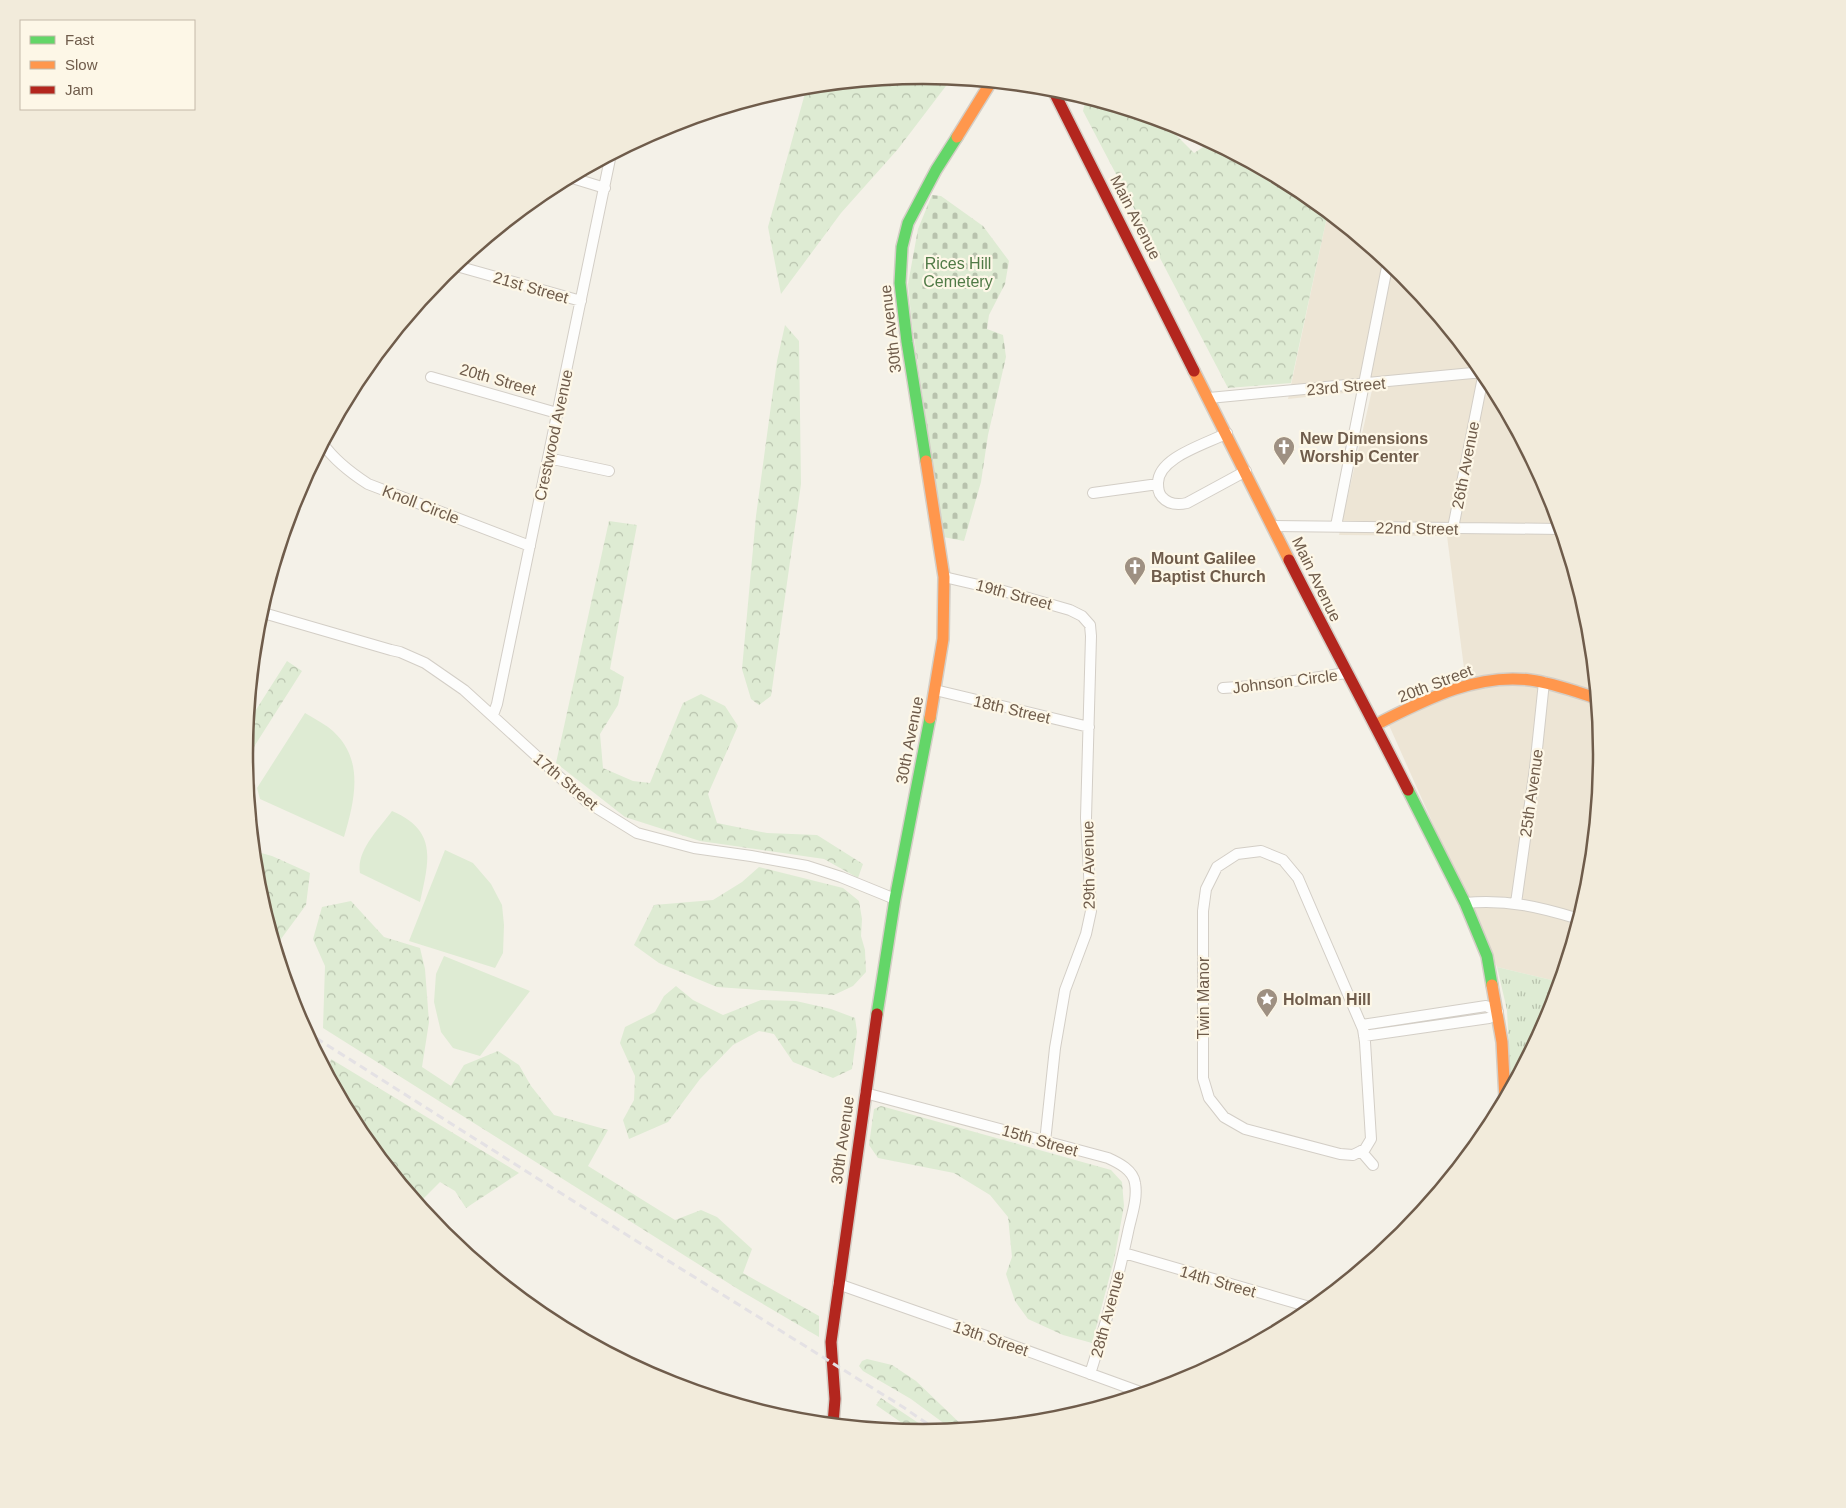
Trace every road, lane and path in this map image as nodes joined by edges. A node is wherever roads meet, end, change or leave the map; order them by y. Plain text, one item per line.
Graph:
1 (987, 87) edge
2 (1057, 98) edge
3 (609, 163) edge
4 (578, 180) edge
5 (604, 188) junction
6 (462, 267) edge
7 (1386, 270) edge
8 (580, 301) junction
9 (1474, 373) edge
10 (431, 377) dead end
11 (1481, 383) edge
12 (1364, 384) junction
13 (1209, 398) junction
14 (557, 413) junction
15 (1227, 434) junction
16 (327, 449) edge
17 (548, 458) junction
18 (609, 471) dead end
19 (1246, 472) junction
20 (1158, 484) junction
21 (1093, 492) dead end
22 (1273, 526) junction
23 (1336, 526) junction
24 (1453, 528) junction
25 (1554, 530) edge
26 (530, 546) junction
27 (944, 578) junction
28 (268, 614) edge
29 (1082, 616) joint
30 (1346, 673) junction
31 (1544, 682) junction
32 (1223, 688) dead end
33 (935, 690) junction
34 (1591, 696) edge
35 (493, 715) junction
36 (1375, 725) junction
37 (1089, 727) junction
38 (895, 900) junction
39 (1466, 903) junction
40 (1516, 903) junction
41 (1572, 917) edge
42 (1498, 1012) junction
43 (1362, 1025) junction
44 (1364, 1036) junction
45 (1504, 1086) edge
46 (865, 1093) junction
47 (1045, 1142) junction
48 (1361, 1151) junction
49 (1373, 1164) dead end
50 (1124, 1254) junction
51 (838, 1284) junction
52 (1303, 1305) edge
53 (1090, 1374) junction
54 (1135, 1390) edge
55 (834, 1419) edge

1 - 27 street, 30th Avenue
2 - 13 street, Main Avenue
3 - 5 street, Crestwood Avenue
4 - 5 street
5 - 8 street, Crestwood Avenue
6 - 8 street, 21st Street
7 - 12 street
8 - 14 street, Crestwood Avenue
9 - 12 street, 23rd Street
10 - 14 street, 20th Street
11 - 24 street, 26th Avenue
12 - 13 street, 23rd Street
12 - 23 street
13 - 15 street, Main Avenue
14 - 17 street, Crestwood Avenue
15 - 19 street, Main Avenue
15 - 20 street
16 - 26 street, Knoll Circle
17 - 18 street
17 - 26 street, Crestwood Avenue
19 - 20 street
19 - 22 street, Main Avenue
20 - 21 street
22 - 23 street, 22nd Street
22 - 30 street, Main Avenue
23 - 24 street, 22nd Street
24 - 25 street, 22nd Street
26 - 35 street, Crestwood Avenue
27 - 29 street, 19th Street
27 - 33 street, 30th Avenue
28 - 35 street, 17th Street
29 - 37 street, 29th Avenue
30 - 32 street, Johnson Circle
30 - 36 street, Main Avenue
31 - 34 street, 20th Street
31 - 36 street, 20th Street
31 - 40 street, 25th Avenue
33 - 37 street, 18th Street
33 - 38 street, 30th Avenue
35 - 38 street, 17th Street
36 - 39 street, Main Avenue
37 - 47 street, 29th Avenue
38 - 46 street, 30th Avenue
39 - 40 street
39 - 42 street, Main Avenue
40 - 41 street
42 - 43 street
42 - 44 street
42 - 45 street, Main Avenue
43 - 44 street, Twin Manor
43 - 48 street, Twin Manor
44 - 48 street, Twin Manor
46 - 47 street, 15th Street
46 - 51 street, 30th Avenue
47 - 50 street, 15th Street
48 - 49 street
50 - 52 street, 14th Street
50 - 53 street, 28th Avenue
51 - 53 street, 13th Street
51 - 55 street, 30th Avenue
53 - 54 street, 13th Street

